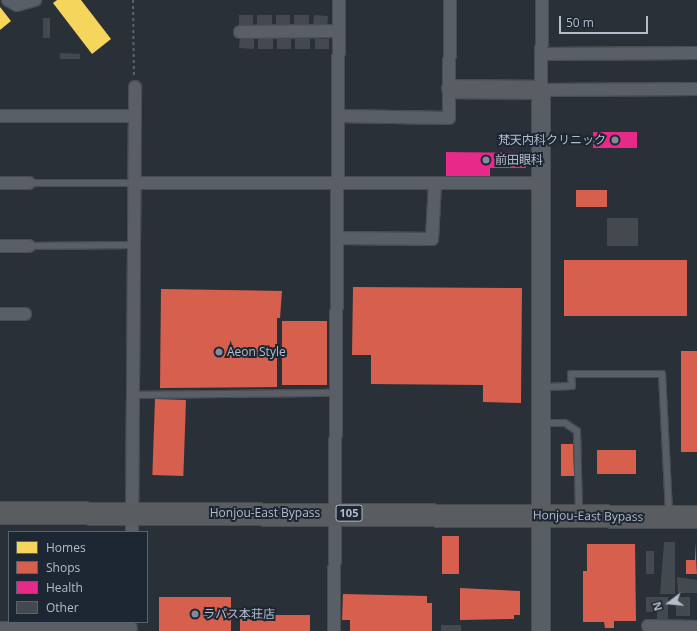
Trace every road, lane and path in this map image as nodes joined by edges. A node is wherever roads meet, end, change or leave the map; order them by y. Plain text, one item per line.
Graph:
1 (8, 0) edge
2 (35, 0) edge
3 (134, 0) edge
4 (339, 0) edge
5 (450, 0) edge
6 (542, 0) edge
7 (240, 32) dead end
8 (339, 32) junction
9 (697, 53) edge
10 (541, 54) junction
11 (135, 87) joint
12 (451, 88) junction
13 (697, 89) edge
14 (541, 90) junction
15 (0, 116) edge
16 (135, 116) junction
17 (338, 116) junction
18 (337, 182) junction
19 (0, 183) edge
20 (29, 183) joint
21 (135, 183) junction
22 (435, 183) junction
23 (542, 183) junction
24 (337, 238) junction
25 (134, 245) junction
26 (0, 246) edge
27 (29, 246) joint
28 (0, 314) edge
29 (26, 314) dead end
30 (542, 387) junction
31 (336, 393) junction
32 (132, 395) junction
33 (542, 423) junction
34 (0, 513) edge
35 (335, 513) junction
36 (542, 515) junction
37 (579, 516) junction
38 (670, 517) junction
39 (697, 517) edge
40 (132, 523) edge
41 (648, 626) dead end
42 (131, 627) edge
43 (697, 627) edge
44 (0, 628) edge
45 (334, 631) edge
46 (541, 631) edge

1 - 2 street
3 - 11 path
4 - 8 street
5 - 12 street
6 - 10 street
7 - 8 street
8 - 17 street
9 - 10 street
10 - 14 street
11 - 16 street
12 - 14 street
12 - 17 street
13 - 14 street
14 - 23 street
15 - 16 street
16 - 21 street
17 - 18 street
18 - 21 street
18 - 22 street
18 - 24 street
19 - 20 street
20 - 21 lane
21 - 25 street
22 - 23 street
22 - 24 street
23 - 30 street
24 - 31 street
25 - 27 lane
25 - 32 street
26 - 27 street
28 - 29 street
30 - 33 street
30 - 38 lane
31 - 32 lane
31 - 35 street
32 - 40 street
33 - 36 street
33 - 37 lane
34 - 40 highway, Honjou-East Bypass / 105
35 - 36 highway, Honjou-East Bypass / 105
35 - 40 highway, Honjou-East Bypass / 105
35 - 45 street
36 - 37 highway, Honjou-East Bypass / 105
36 - 46 street
37 - 38 highway, Honjou-East Bypass / 105
38 - 39 highway, Honjou-East Bypass / 105
41 - 43 street
42 - 44 street

